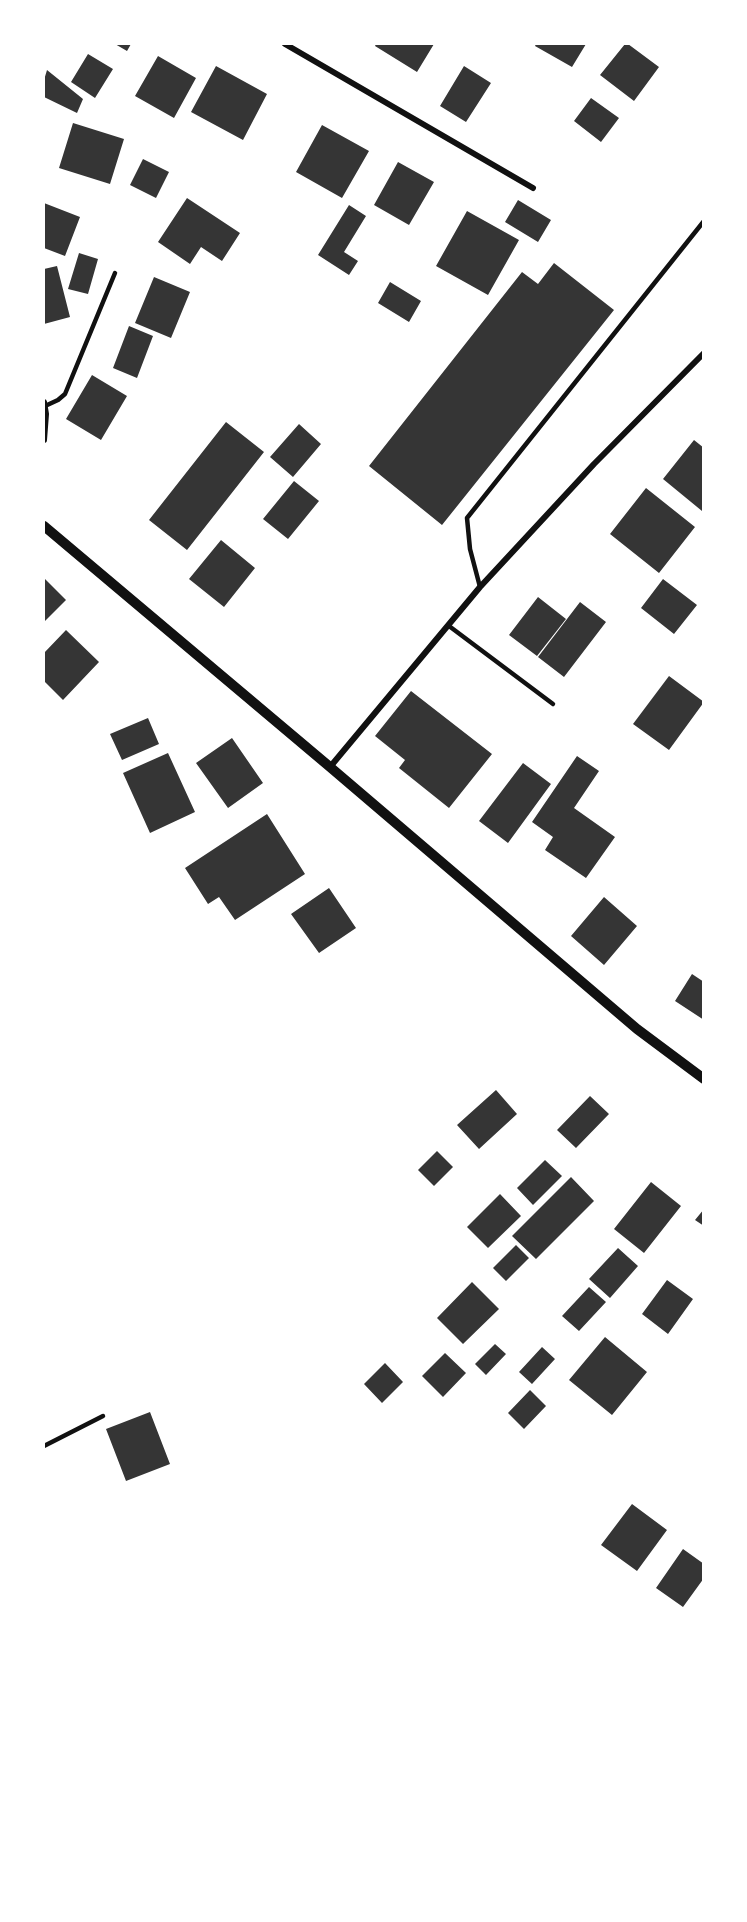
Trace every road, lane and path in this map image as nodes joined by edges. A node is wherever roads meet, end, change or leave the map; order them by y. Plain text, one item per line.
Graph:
1 (285, 44) edge
2 (533, 188) dead end
3 (704, 220) edge
4 (115, 273) dead end
5 (704, 353) edge
6 (44, 404) edge
7 (44, 440) edge
8 (44, 526) edge
9 (480, 587) junction
10 (449, 626) junction
11 (553, 704) dead end
12 (330, 767) junction
13 (704, 1079) edge
14 (104, 1416) dead end
15 (44, 1446) edge

1 - 2 street
3 - 9 lane
4 - 6 lane
5 - 9 street
6 - 7 street
8 - 12 street
9 - 10 street
10 - 11 lane
10 - 12 street
12 - 13 street
14 - 15 lane

